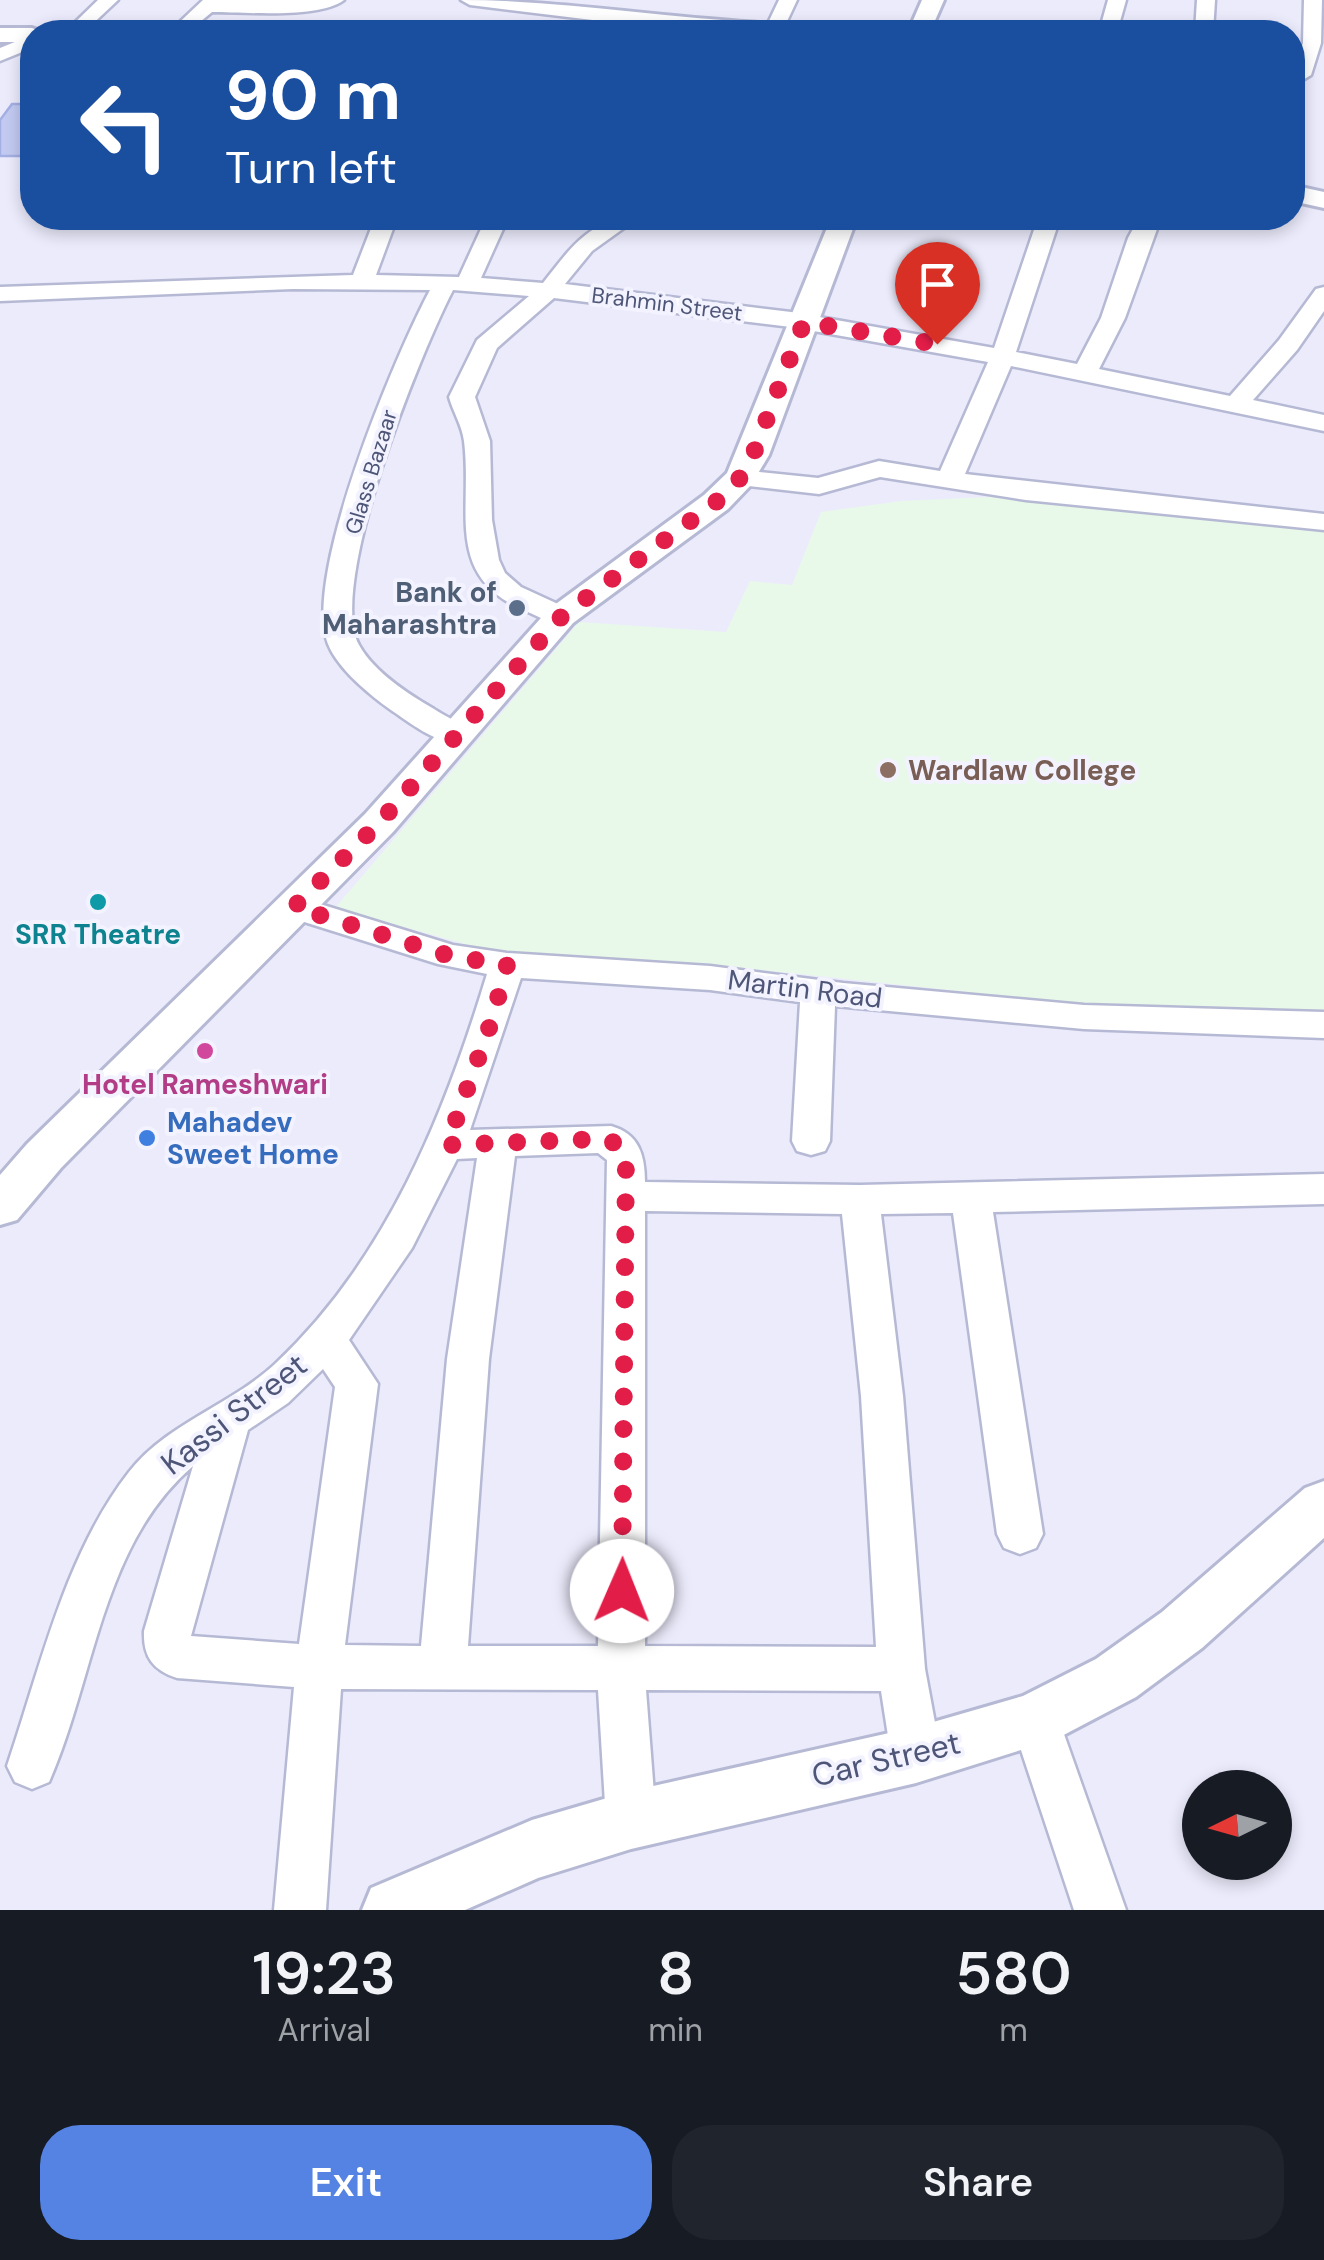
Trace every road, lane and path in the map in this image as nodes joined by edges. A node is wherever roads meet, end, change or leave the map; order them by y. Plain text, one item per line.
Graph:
1 (109, 0) edge
2 (336, 0) edge
3 (470, 0) edge
4 (1312, 0) edge
5 (212, 3) edge
6 (302, 5) junction
7 (586, 6) edge
8 (620, 18) junction
9 (87, 20) edge
10 (192, 20) edge
11 (287, 20) edge
12 (617, 20) edge
13 (646, 20) edge
14 (1305, 57) edge
15 (381, 230) edge
16 (490, 230) edge
17 (609, 230) edge
18 (839, 230) edge
19 (1045, 230) edge
20 (1143, 230) edge
21 (361, 283) junction
22 (456, 284) junction
23 (548, 291) junction
24 (0, 294) edge
25 (1324, 294) edge
26 (804, 322) junction
27 (1003, 356) junction
28 (1084, 374) junction
29 (1236, 404) junction
30 (1324, 423) edge
31 (740, 478) junction
32 (949, 480) junction
33 (1324, 522) edge
34 (562, 616) junction
35 (455, 734) junction
36 (294, 907) junction
37 (507, 965) junction
38 (818, 992) junction
39 (1324, 1025) edge
40 (810, 1142) dead end
41 (498, 1143) junction
42 (447, 1145) junction
43 (1324, 1189) edge
44 (626, 1196) junction
45 (971, 1198) junction
46 (860, 1200) junction
47 (0, 1207) edge
48 (325, 1339) junction
49 (228, 1423) junction
50 (1324, 1504) edge
51 (1020, 1534) dead end
52 (318, 1667) junction
53 (443, 1667) junction
54 (901, 1669) junction
55 (620, 1670) junction
56 (1036, 1720) junction
57 (916, 1755) junction
58 (32, 1766) dead end
59 (631, 1820) junction
60 (300, 1910) edge
61 (393, 1910) edge
62 (1100, 1910) edge

1 - 9 street
2 - 6 street
3 - 7 street
4 - 14 street
5 - 6 street
5 - 10 street
6 - 11 street
7 - 8 street
8 - 12 street
8 - 13 street
15 - 21 street
16 - 22 street, Glass Bazaar
17 - 23 street
18 - 26 street
19 - 27 street
20 - 28 street
21 - 22 street, Brahmin Street
21 - 24 street, Brahmin Street
22 - 23 street, Brahmin Street
22 - 35 street, Glass Bazaar
23 - 26 street, Brahmin Street
23 - 34 street
25 - 29 street
26 - 27 street, Brahmin Street
26 - 31 street
27 - 28 street, Brahmin Street
27 - 32 street
28 - 29 street, Brahmin Street
29 - 30 street, Brahmin Street
31 - 32 street
31 - 34 street
32 - 33 street
34 - 35 street
35 - 36 street
36 - 37 street, Martin Road
36 - 47 street
37 - 38 street, Martin Road
37 - 42 street, Kassi Street
38 - 39 street, Martin Road
38 - 40 street
41 - 42 street
41 - 44 street
41 - 53 street
42 - 48 street, Kassi Street
43 - 45 street
44 - 46 street
44 - 55 street
45 - 46 street
45 - 51 street
46 - 54 street
48 - 49 street, Kassi Street
48 - 52 street
49 - 52 street
49 - 58 street, Kassi Street
50 - 56 street, Car Street
52 - 53 street
52 - 60 street
53 - 55 street
54 - 55 street
54 - 57 street
55 - 59 street
56 - 57 street, Car Street
56 - 62 street
57 - 59 street, Car Street
59 - 61 street, Car Street

